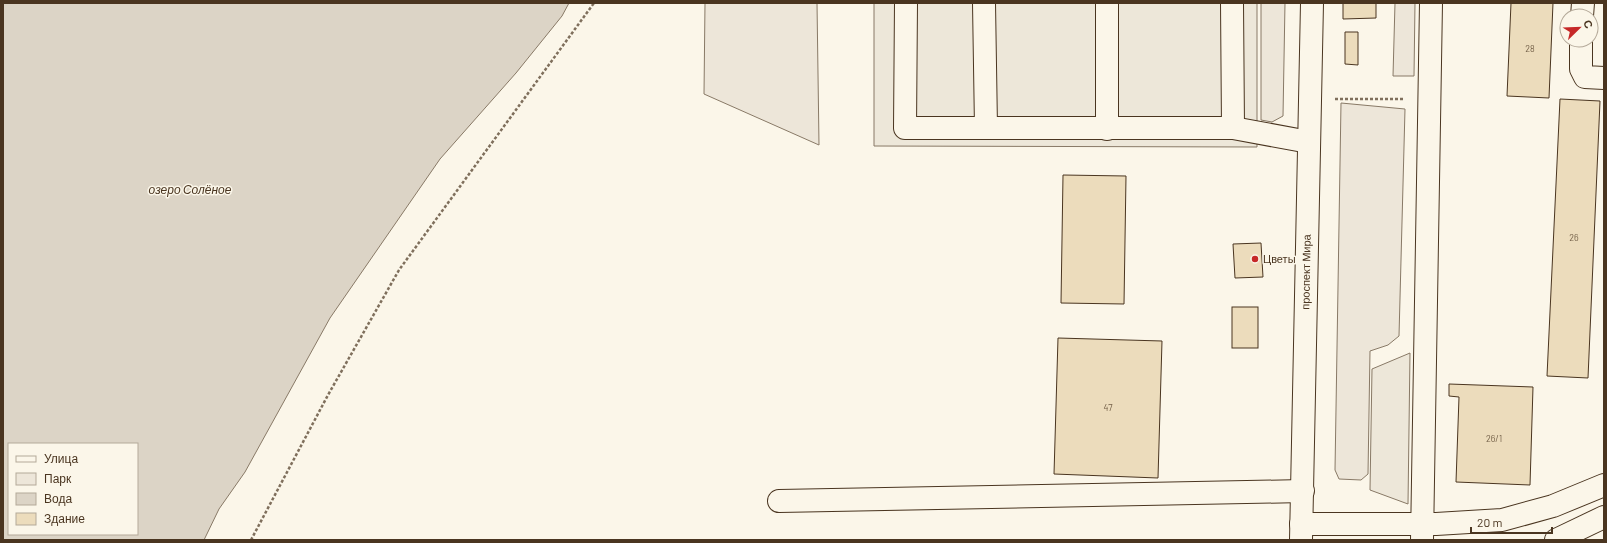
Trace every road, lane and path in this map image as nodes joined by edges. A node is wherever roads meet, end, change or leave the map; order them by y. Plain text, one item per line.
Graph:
1 (594, 3) edge
2 (906, 3) edge
3 (984, 3) edge
4 (1106, 3) edge
5 (1232, 3) edge
6 (1312, 3) edge
7 (1431, 3) edge
8 (1582, 48) edge
9 (1604, 78) edge
10 (1310, 99) junction
11 (1429, 99) junction
12 (986, 128) junction
13 (1233, 128) junction
14 (1107, 129) junction
15 (1310, 142) junction
16 (1604, 485) edge
17 (1303, 490) junction
18 (779, 501) dead end
19 (1604, 517) edge
20 (1422, 531) edge
21 (1301, 532) edge
22 (1561, 539) edge
23 (251, 540) edge
24 (1448, 540) edge

1 - 23 path
2 - 12 street
3 - 12 street
4 - 14 street
5 - 13 street
6 - 10 street, проспект Мира
7 - 11 street
8 - 9 street
10 - 11 path
10 - 15 street, проспект Мира
11 - 20 street
12 - 14 street
13 - 14 street
13 - 15 street
15 - 17 street, проспект Мира
16 - 20 street
17 - 18 street
17 - 21 street, проспект Мира
19 - 22 street
20 - 21 street
20 - 24 street

